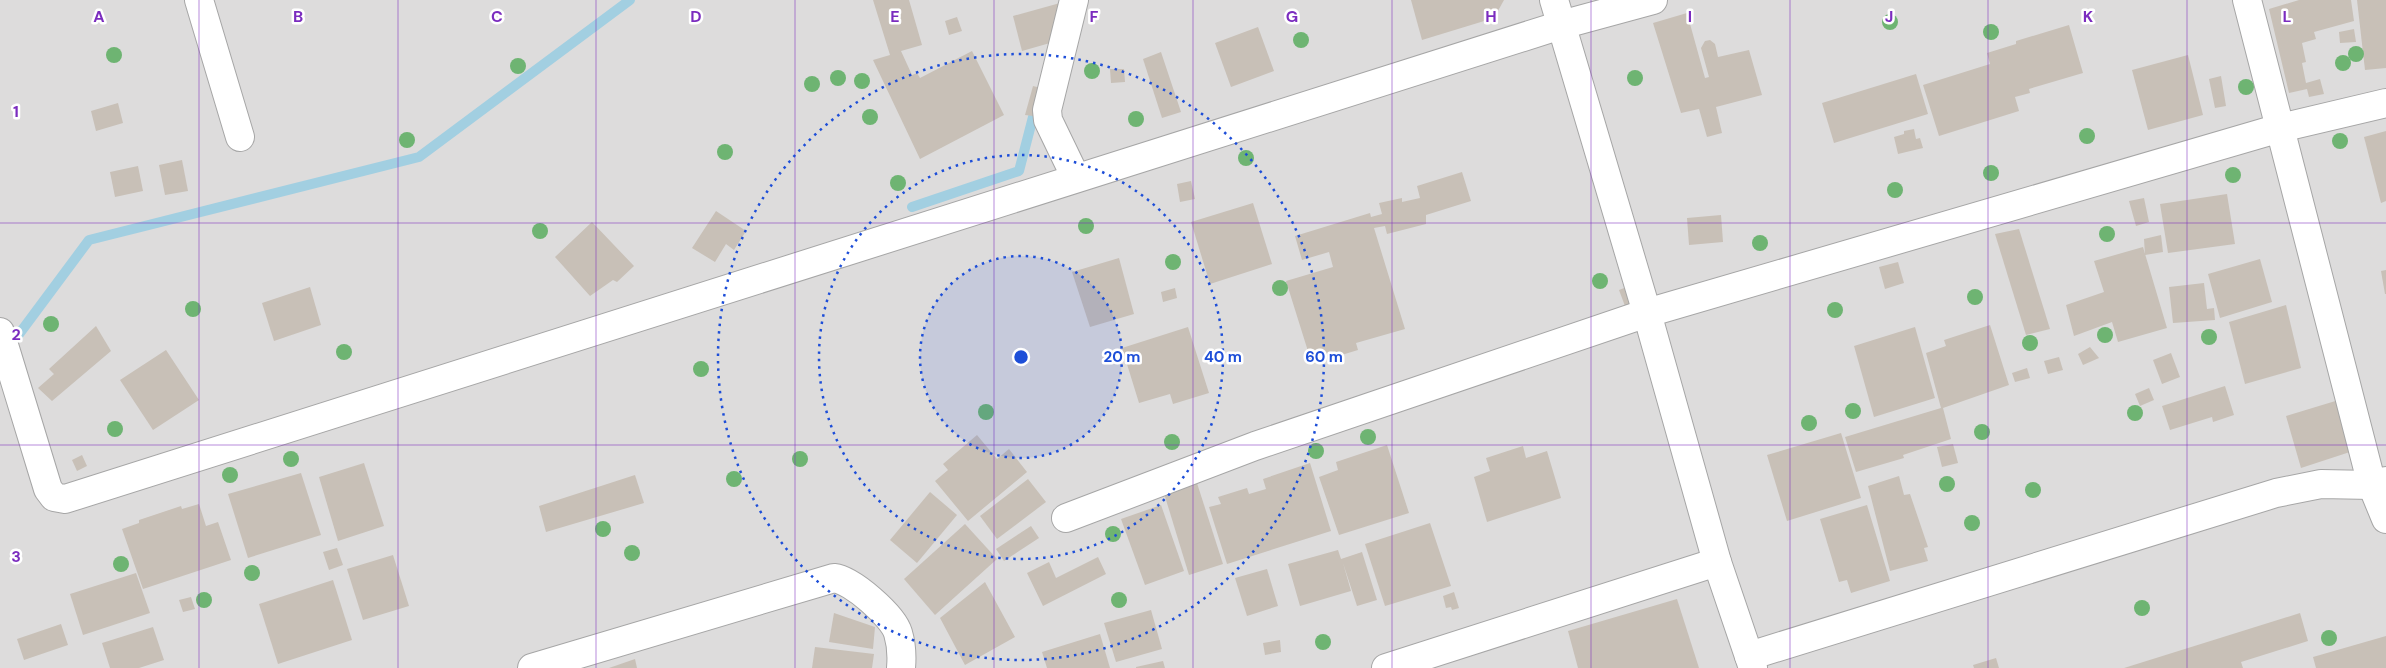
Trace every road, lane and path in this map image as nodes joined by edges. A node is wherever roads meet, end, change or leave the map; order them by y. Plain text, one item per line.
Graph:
1 (198, 0) edge
2 (1074, 0) edge
3 (1653, 0) edge
4 (2247, 0) edge
5 (1558, 12) edge
6 (2386, 103) edge
7 (2280, 128) junction
8 (240, 137) dead end
9 (1076, 178) junction
10 (1647, 313) junction
11 (0, 332) edge
12 (2379, 483) edge
13 (1066, 518) dead end
14 (2386, 519) edge
15 (1717, 562) junction
16 (1751, 662) edge
17 (532, 668) edge
18 (901, 668) edge
19 (1386, 668) edge

1 - 8 street
2 - 9 street
3 - 5 street
4 - 7 street
5 - 9 street
5 - 10 street
6 - 7 street
7 - 10 street
7 - 12 street
9 - 11 street
10 - 13 street
10 - 15 street
12 - 14 street
12 - 16 street
15 - 16 street
15 - 19 street
17 - 18 street

